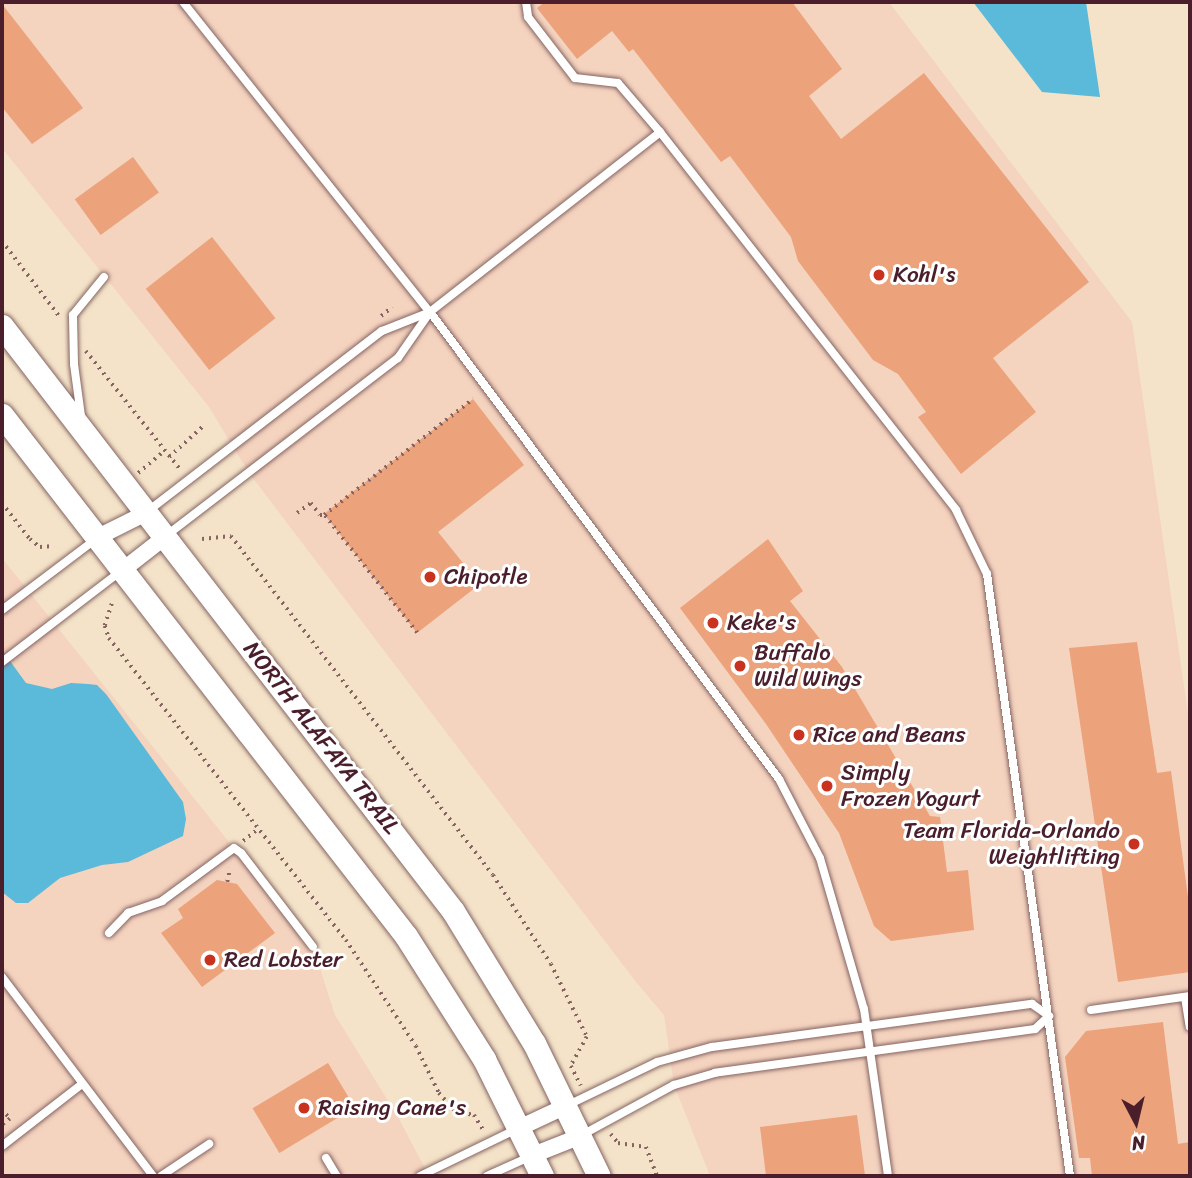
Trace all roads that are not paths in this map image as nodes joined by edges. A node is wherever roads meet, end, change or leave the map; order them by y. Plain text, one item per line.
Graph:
1 (183, 2) edge
2 (526, 2) edge
3 (660, 132) junction
4 (104, 277) dead end
5 (430, 312) junction
6 (2, 326) edge
7 (2, 415) edge
8 (82, 429) junction
9 (146, 513) junction
10 (98, 537) junction
11 (165, 537) junction
12 (124, 569) junction
13 (2, 610) edge
14 (2, 662) edge
15 (109, 933) dead end
16 (313, 947) dead end
17 (2, 976) edge
18 (1188, 996) edge
19 (1091, 1010) dead end
20 (1049, 1016) junction
21 (866, 1026) junction
22 (1190, 1027) edge
23 (870, 1052) junction
24 (82, 1084) junction
25 (576, 1101) junction
26 (519, 1128) junction
27 (581, 1136) junction
28 (209, 1144) dead end
29 (2, 1146) edge
30 (533, 1155) junction
31 (326, 1158) dead end
32 (153, 1176) edge
33 (161, 1176) edge
34 (337, 1176) edge
35 (419, 1176) edge
36 (487, 1176) edge
37 (542, 1176) edge
38 (599, 1176) edge
39 (888, 1176) edge
40 (1070, 1176) edge

1 - 5 lane
2 - 3 lane
3 - 5 lane
3 - 20 lane
4 - 8 lane
5 - 9 lane
5 - 11 lane
5 - 21 lane
6 - 8 main road, NORTH ALAFAYA TRAIL
7 - 10 main road
8 - 9 main road, NORTH ALAFAYA TRAIL
9 - 10 street
9 - 11 main road, NORTH ALAFAYA TRAIL
10 - 12 main road
10 - 13 lane
11 - 12 street
11 - 25 main road, NORTH ALAFAYA TRAIL
12 - 14 lane
12 - 26 main road
15 - 16 lane
17 - 24 lane
18 - 19 lane
18 - 22 lane
20 - 21 lane
20 - 23 lane
20 - 40 lane
21 - 23 lane
21 - 25 lane
23 - 27 lane
23 - 39 lane
24 - 29 lane
24 - 32 lane
25 - 26 street
25 - 27 main road, NORTH ALAFAYA TRAIL
26 - 30 main road
26 - 35 lane
27 - 30 street
27 - 38 main road, NORTH ALAFAYA TRAIL
28 - 33 lane
30 - 36 lane
30 - 37 main road
31 - 34 lane

